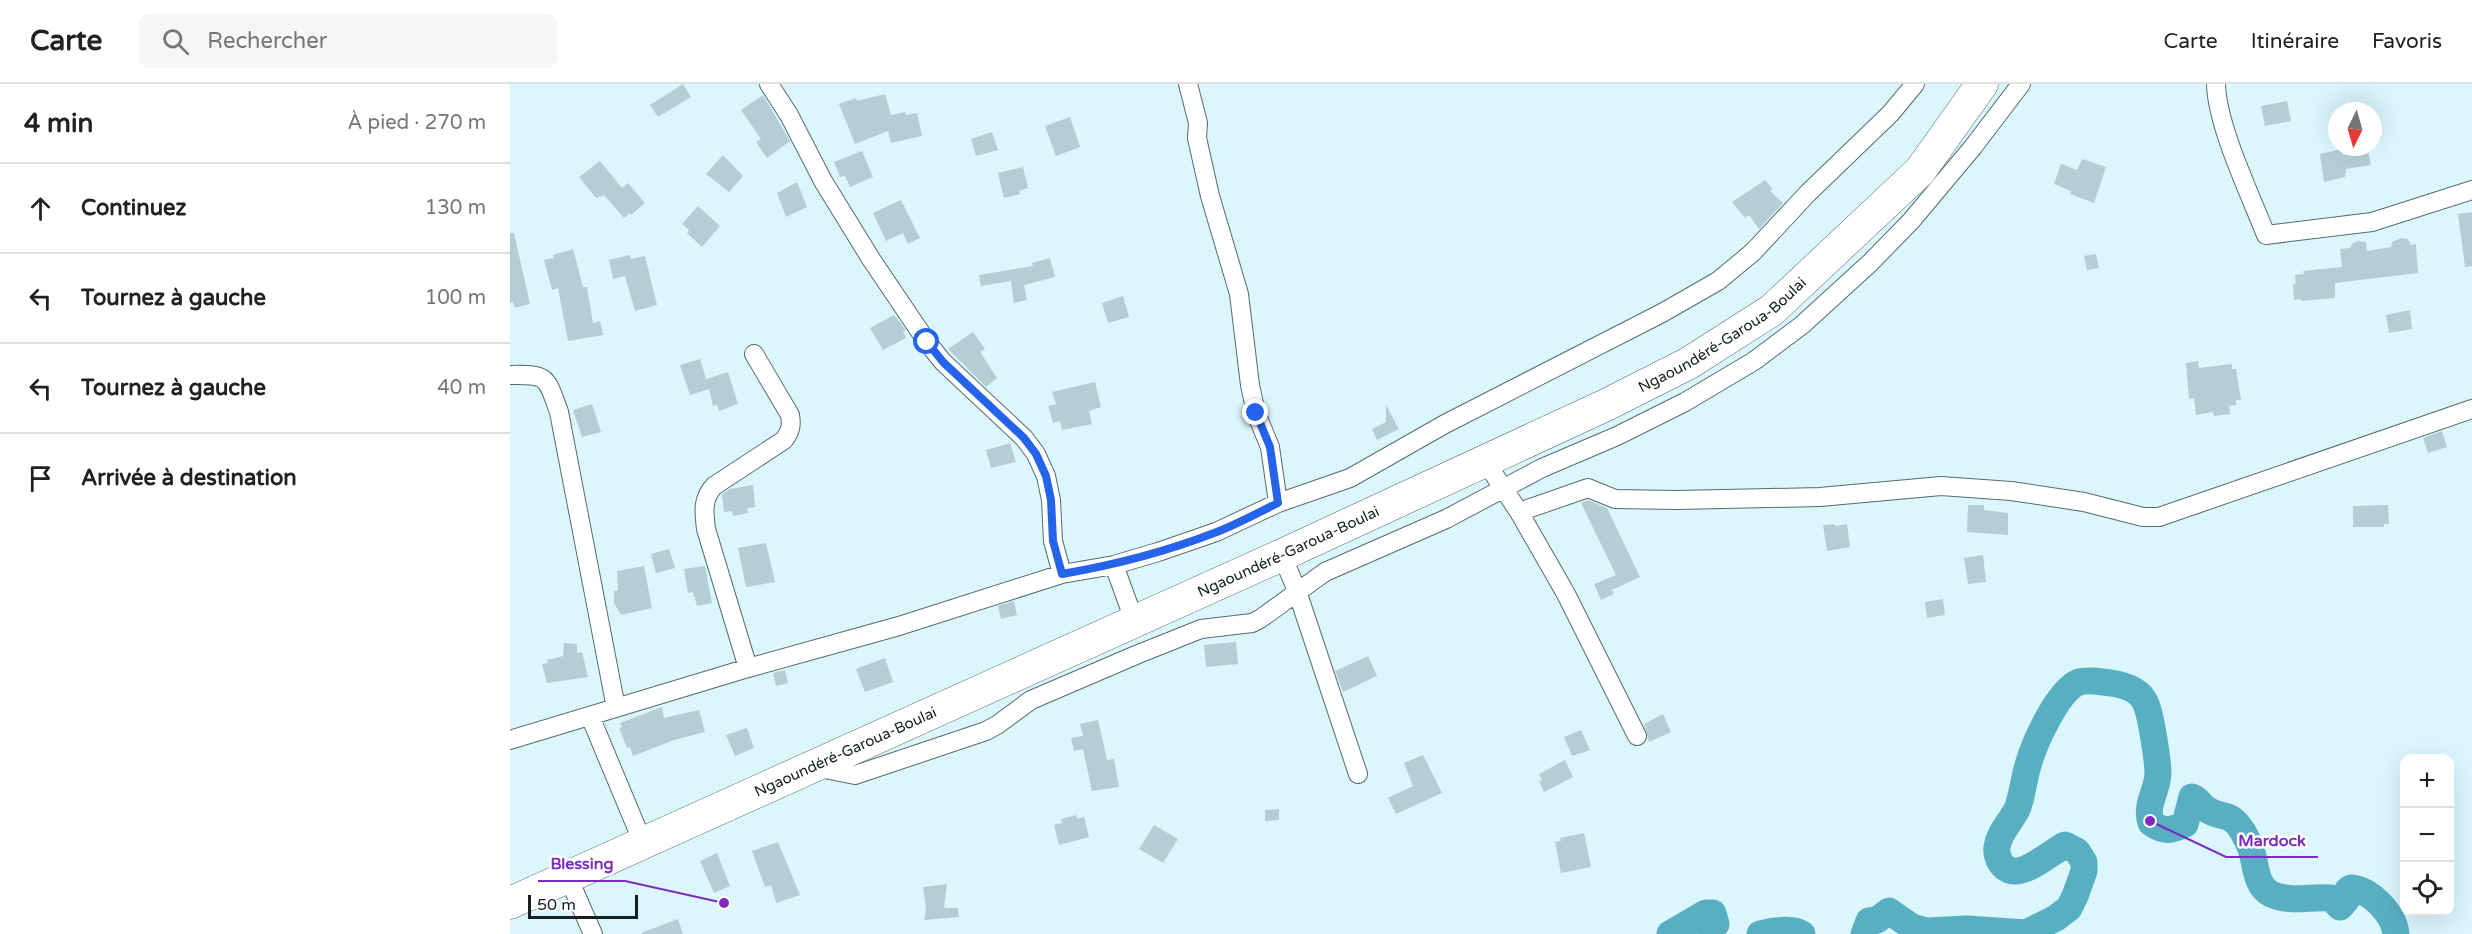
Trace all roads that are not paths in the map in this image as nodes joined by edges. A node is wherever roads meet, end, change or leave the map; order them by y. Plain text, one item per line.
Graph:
1 (769, 84) edge
2 (1188, 84) edge
3 (1915, 84) edge
4 (1982, 84) edge
5 (2021, 84) edge
6 (2216, 84) edge
7 (2472, 190) edge
8 (754, 354) dead end
9 (510, 375) edge
10 (2472, 409) edge
11 (1485, 461) junction
12 (1505, 488) junction
13 (1278, 503) junction
14 (1519, 512) junction
15 (1282, 555) junction
16 (1114, 565) junction
17 (1062, 574) junction
18 (1297, 591) junction
19 (1134, 620) junction
20 (748, 668) junction
21 (616, 708) junction
22 (590, 716) junction
23 (1637, 736) dead end
24 (510, 740) edge
25 (813, 766) junction
26 (1358, 774) dead end
27 (643, 843) junction
28 (568, 877) junction
29 (510, 903) edge
30 (593, 934) edge

1 - 17 street
2 - 13 street
3 - 13 street
4 - 11 highway, Ngaoundéré-Garoua-Boulai
5 - 12 street
6 - 7 street
8 - 20 street
9 - 21 street
10 - 14 street
11 - 12 street
11 - 15 highway, Ngaoundéré-Garoua-Boulai
12 - 14 street
12 - 18 street
13 - 16 street
14 - 23 street
15 - 18 street
15 - 19 highway, Ngaoundéré-Garoua-Boulai
16 - 17 street
16 - 19 street
17 - 20 street
18 - 25 street
18 - 26 street
19 - 25 highway, Ngaoundéré-Garoua-Boulai
20 - 21 street
21 - 22 street
22 - 24 street
22 - 27 street
25 - 27 highway, Ngaoundéré-Garoua-Boulai
27 - 28 highway, Ngaoundéré-Garoua-Boulai
28 - 29 highway, Ngaoundéré-Garoua-Boulai
28 - 30 street

